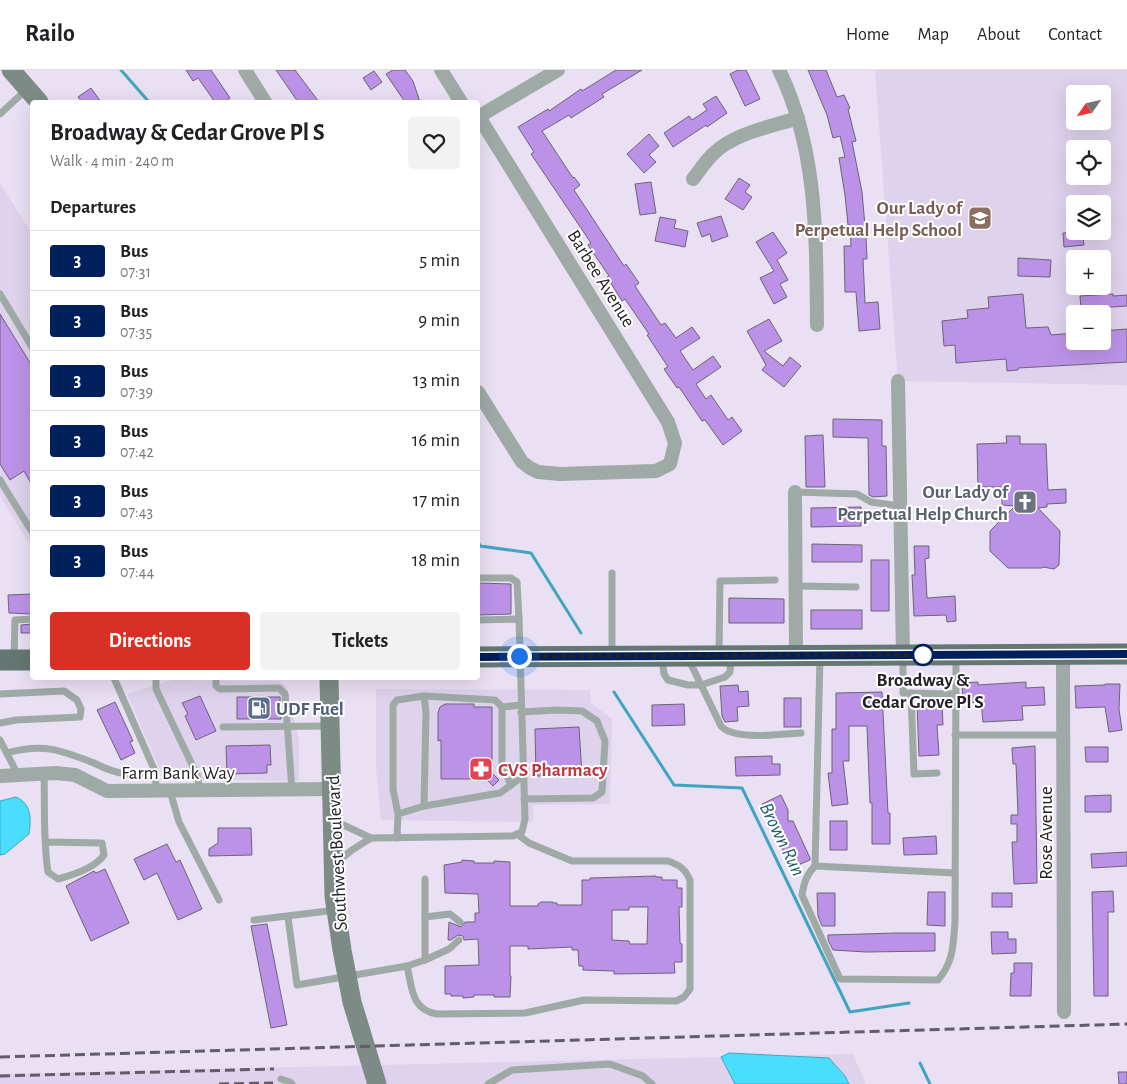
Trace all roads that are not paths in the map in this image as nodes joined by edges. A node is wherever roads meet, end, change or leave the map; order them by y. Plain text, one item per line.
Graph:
1 (11, 70) edge
2 (245, 70) edge
3 (441, 70) edge
4 (558, 70) edge
5 (779, 70) edge
6 (33, 96) edge
7 (264, 100) edge
8 (460, 100) edge
9 (0, 114) edge
10 (480, 116) edge
11 (798, 118) junction
12 (480, 120) edge
13 (693, 179) dead end
14 (0, 294) edge
15 (817, 325) dead end
16 (30, 344) edge
17 (898, 381) dead end
18 (480, 395) edge
19 (0, 480) edge
20 (795, 492) joint
21 (900, 506) junction
22 (30, 529) edge
23 (612, 573) dead end
24 (480, 578) edge
25 (775, 580) dead end
26 (795, 586) junction
27 (856, 587) dead end
28 (30, 619) edge
29 (518, 619) junction
30 (480, 620) edge
31 (796, 654) junction
32 (820, 654) junction
33 (956, 654) junction
34 (1063, 654) junction
35 (1127, 654) edge
36 (687, 655) junction
37 (725, 655) junction
38 (903, 655) junction
39 (519, 656) junction
40 (612, 656) junction
41 (662, 656) junction
42 (480, 657) edge
43 (16, 660) edge
44 (115, 680) edge
45 (156, 680) edge
46 (216, 680) edge
47 (329, 680) edge
48 (701, 685) junction
49 (911, 693) junction
50 (0, 694) edge
51 (956, 694) junction
52 (424, 696) junction
53 (502, 707) junction
54 (521, 708) junction
55 (0, 723) edge
56 (330, 726) junction
57 (224, 727) dead end
58 (287, 727) junction
59 (801, 733) dead end
60 (955, 735) junction
61 (1063, 735) junction
62 (0, 740) edge
63 (7, 753) junction
64 (44, 773) junction
65 (154, 773) junction
66 (936, 773) dead end
67 (18, 775) junction
68 (0, 776) edge
69 (523, 776) junction
70 (511, 785) junction
71 (332, 789) junction
72 (292, 790) junction
73 (200, 791) junction
74 (161, 792) junction
75 (524, 799) junction
76 (424, 806) junction
77 (398, 814) junction
78 (332, 820) junction
79 (517, 834) junction
80 (371, 838) junction
81 (397, 838) junction
82 (45, 842) junction
83 (334, 865) junction
84 (815, 866) junction
85 (954, 873) junction
86 (425, 879) dead end
87 (219, 900) dead end
88 (336, 910) junction
89 (288, 916) junction
90 (425, 917) junction
91 (254, 920) dead end
92 (460, 922) dead end
93 (459, 940) dead end
94 (425, 960) junction
95 (407, 966) junction
96 (347, 977) junction
97 (1064, 1012) dead end
98 (281, 1079) dead end
99 (292, 1084) edge
100 (377, 1084) edge
101 (488, 1084) edge
102 (652, 1084) edge

1 - 6 street
2 - 7 street
3 - 8 street
4 - 10 street
5 - 11 street
6 - 9 lane
11 - 13 street
11 - 15 street
12 - 18 street, Barbee Avenue
14 - 16 lane
17 - 21 street
19 - 22 lane
20 - 21 lane
20 - 26 street
21 - 38 street
23 - 40 lane
24 - 29 lane
25 - 37 lane
26 - 27 lane
26 - 31 street
28 - 43 lane
29 - 30 lane
29 - 39 lane
31 - 32 main road
31 - 37 main road
32 - 38 main road
32 - 84 lane
33 - 34 main road
33 - 38 main road
33 - 51 lane
34 - 35 main road
34 - 61 street, Rose Avenue
36 - 37 main road
36 - 41 main road
36 - 48 lane
37 - 48 lane
38 - 49 lane
39 - 40 main road
39 - 42 main road
39 - 54 lane
40 - 41 main road
41 - 48 lane
44 - 65 lane
45 - 73 lane
46 - 58 lane
47 - 56 street, Southwest Boulevard
48 - 59 lane
49 - 51 lane
49 - 66 lane
50 - 55 lane
51 - 60 lane
52 - 53 lane
52 - 76 lane
52 - 77 lane
53 - 54 lane
53 - 70 lane
54 - 69 lane
54 - 75 lane
56 - 58 lane
56 - 71 street, Southwest Boulevard
57 - 58 lane
58 - 72 lane
60 - 61 lane
60 - 85 lane
61 - 97 street, Rose Avenue
62 - 63 lane
63 - 65 lane
63 - 67 lane
64 - 67 street, Farm Bank Way
64 - 74 street, Farm Bank Way
64 - 82 lane
65 - 74 lane
67 - 68 street, Farm Bank Way
69 - 70 lane
69 - 75 lane
70 - 76 lane
71 - 72 street, Farm Bank Way
71 - 78 street, Southwest Boulevard
72 - 73 street, Farm Bank Way
73 - 74 street, Farm Bank Way
74 - 87 lane
75 - 79 lane
76 - 77 lane
77 - 81 lane
78 - 80 lane
78 - 83 street, Southwest Boulevard
79 - 81 lane
79 - 95 lane
80 - 81 lane
80 - 83 lane
82 - 82 lane
83 - 88 street, Southwest Boulevard
84 - 85 lane
84 - 85 lane
86 - 90 lane
88 - 89 lane
88 - 96 street, Southwest Boulevard
89 - 91 lane
89 - 96 lane
90 - 92 lane
90 - 94 lane
93 - 94 lane
94 - 95 lane
95 - 96 lane
96 - 100 street, Southwest Boulevard
98 - 99 lane
101 - 102 lane

